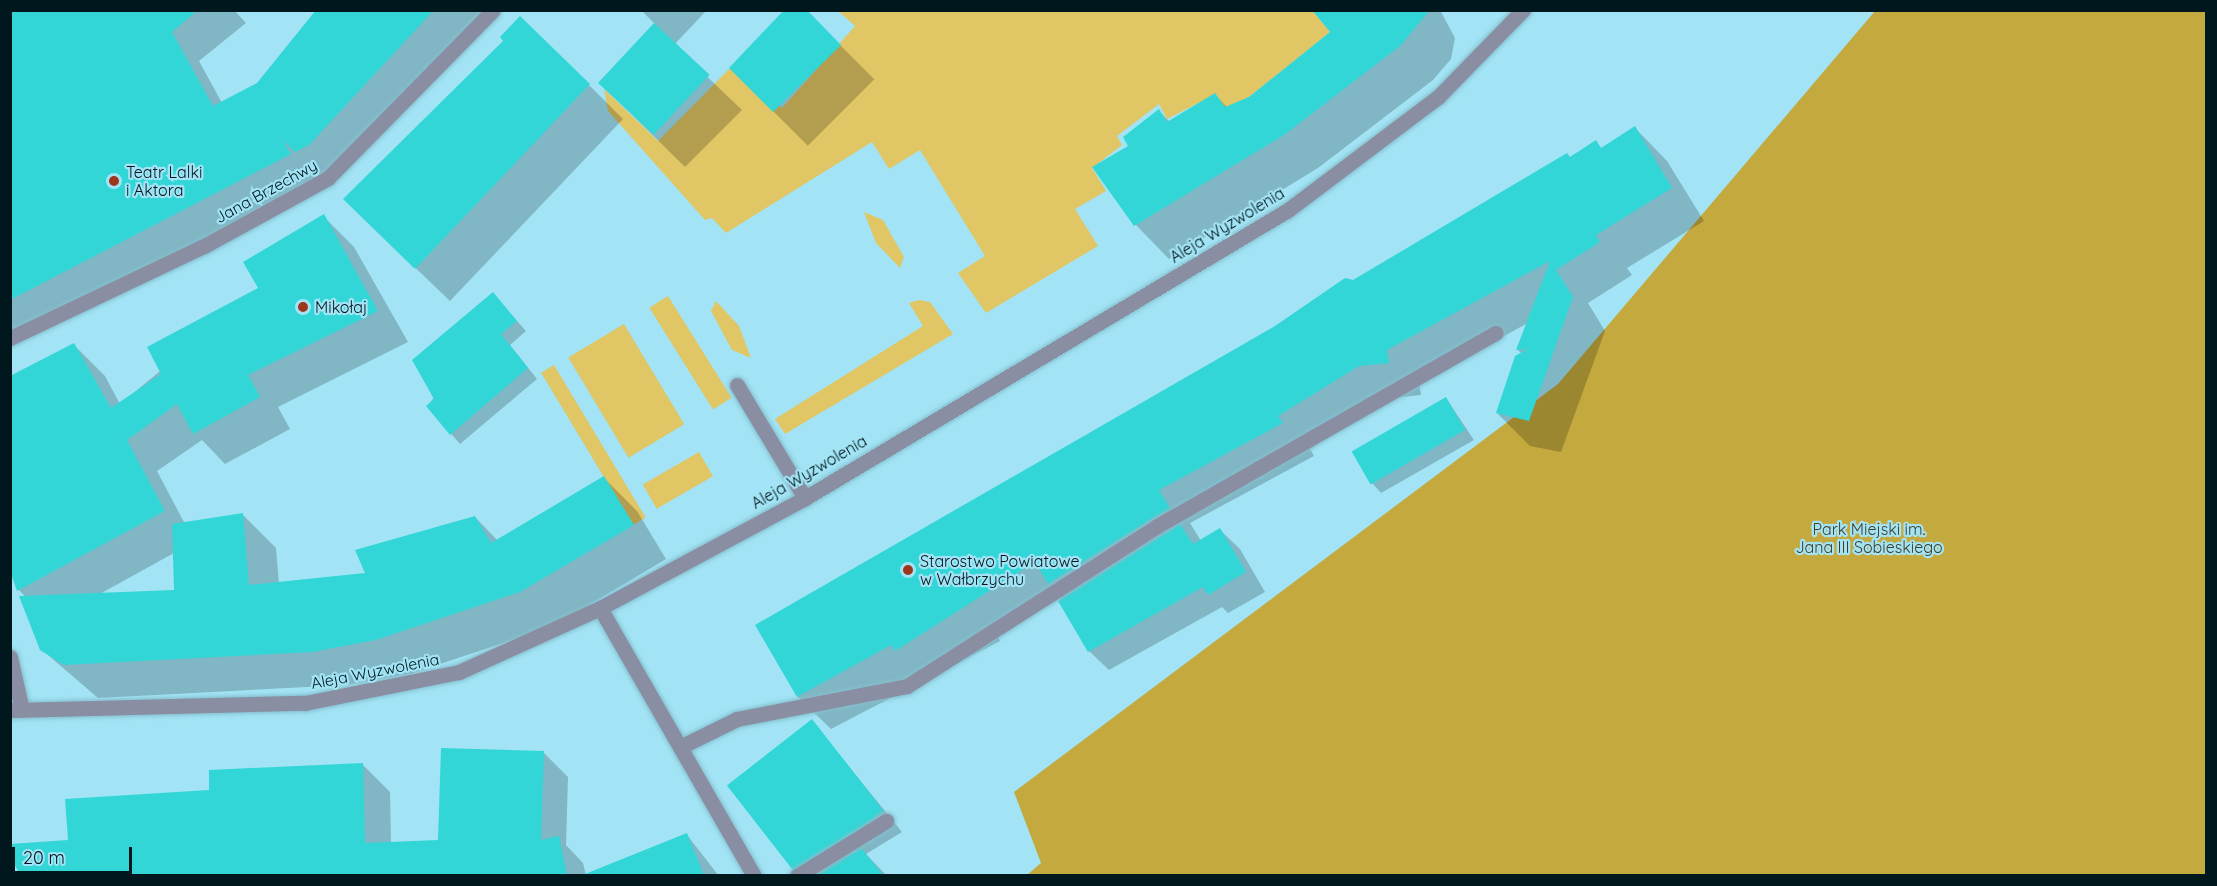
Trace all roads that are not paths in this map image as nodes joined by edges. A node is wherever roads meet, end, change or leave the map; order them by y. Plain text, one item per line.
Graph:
1 (493, 10) edge
2 (1523, 10) edge
3 (1496, 333) dead end
4 (10, 338) edge
5 (737, 385) dead end
6 (805, 498) junction
7 (600, 608) junction
8 (10, 657) edge
9 (16, 710) edge
10 (680, 747) junction
11 (886, 821) dead end
12 (754, 876) edge
13 (797, 876) edge

1 - 4 street, Jana Brzechwy
2 - 6 street, Aleja Wyzwolenia
3 - 10 street
5 - 6 street
6 - 7 street, Aleja Wyzwolenia
7 - 9 street, Aleja Wyzwolenia
7 - 10 street
8 - 9 street
10 - 12 street
11 - 13 street

